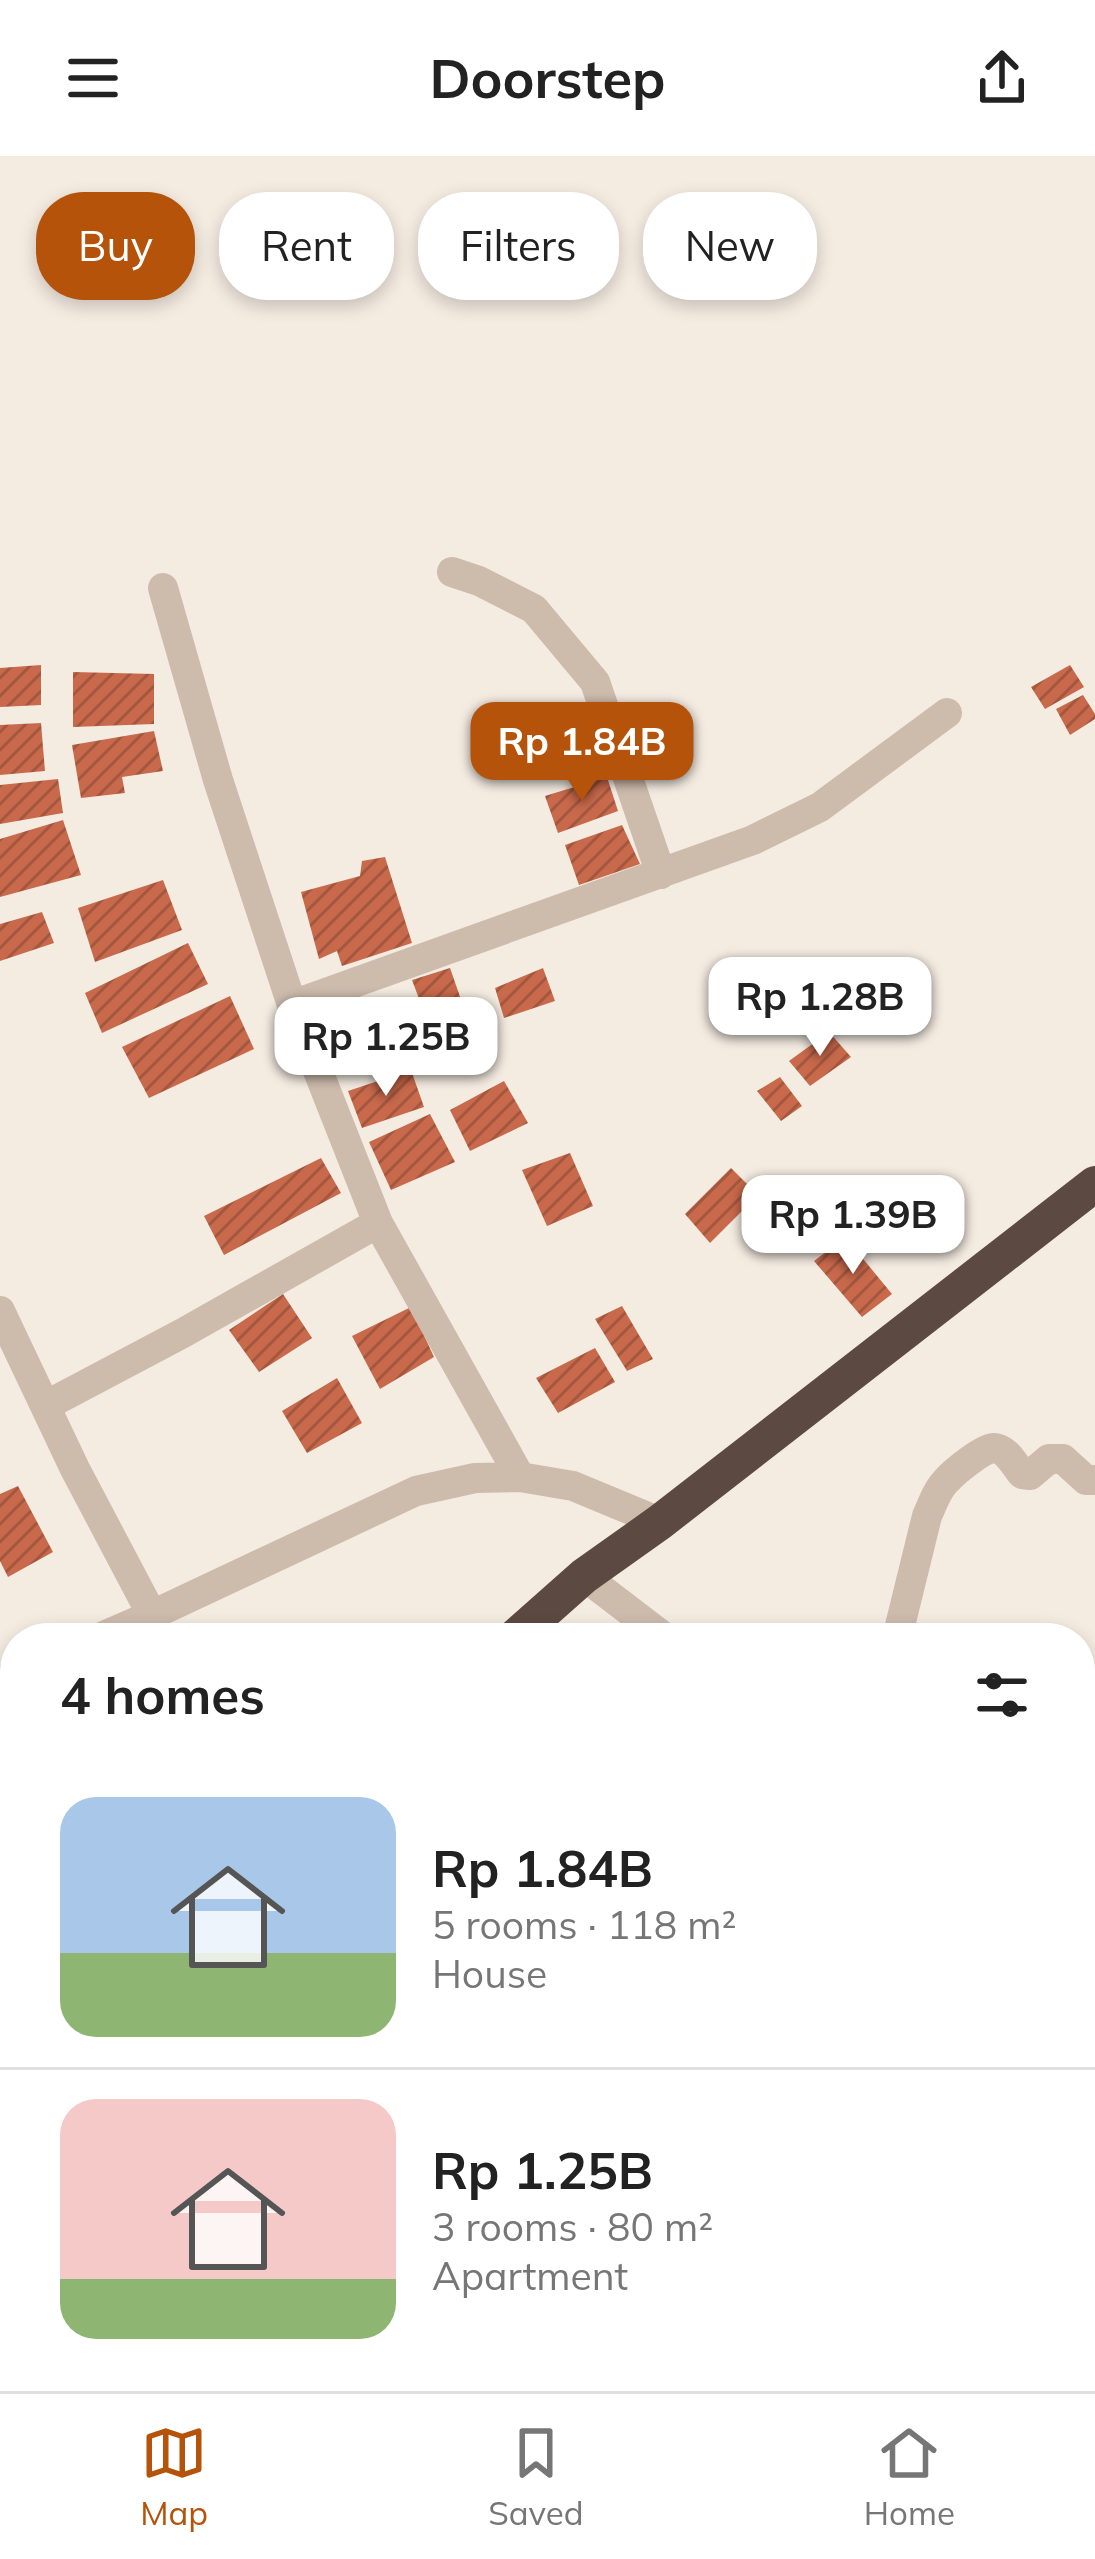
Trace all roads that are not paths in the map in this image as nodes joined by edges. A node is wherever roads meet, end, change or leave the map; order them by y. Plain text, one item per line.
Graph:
1 (452, 572) dead end
2 (163, 588) dead end
3 (947, 713) dead end
4 (662, 874) junction
5 (292, 1005) junction
6 (1095, 1184) edge
7 (378, 1223) junction
8 (0, 1311) edge
9 (45, 1406) junction
10 (520, 1477) junction
11 (1095, 1480) edge
12 (660, 1522) junction
13 (584, 1576) junction
14 (152, 1615) junction
15 (134, 1623) edge
16 (531, 1623) edge
17 (645, 1623) edge
18 (901, 1623) edge

1 - 4 street
2 - 5 street
3 - 4 street
4 - 5 street
5 - 7 street
6 - 12 highway
7 - 9 street
7 - 10 street
8 - 9 street
9 - 14 street
10 - 12 street
10 - 14 street
11 - 18 street
12 - 13 highway
13 - 16 highway
13 - 17 street
14 - 15 street

